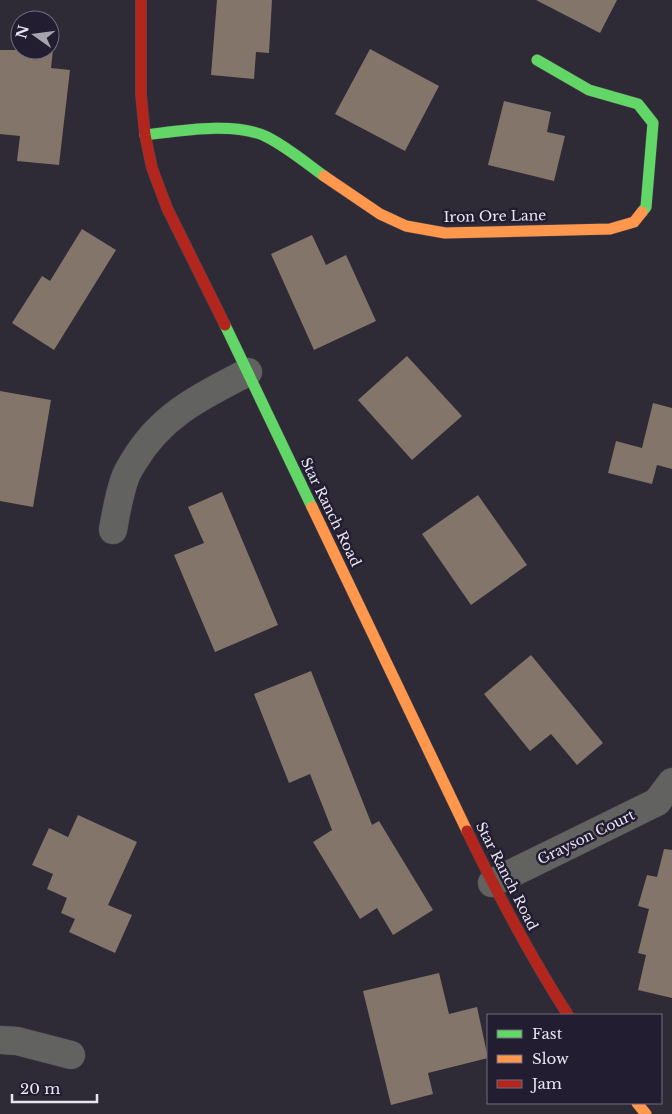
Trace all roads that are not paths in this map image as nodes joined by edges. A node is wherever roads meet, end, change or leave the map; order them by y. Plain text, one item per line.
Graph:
1 (141, 0) edge
2 (537, 60) dead end
3 (145, 135) junction
4 (248, 372) junction
5 (113, 530) dead end
6 (672, 782) edge
7 (492, 882) junction
8 (567, 1014) edge
9 (0, 1040) edge
10 (71, 1055) dead end
11 (638, 1104) edge
12 (646, 1114) edge

1 - 3 street, Star Ranch Road
2 - 3 street, Iron Ore Lane
3 - 4 street, Star Ranch Road
4 - 5 street
4 - 7 street, Star Ranch Road
6 - 7 street, Grayson Court
7 - 8 street, Star Ranch Road
9 - 10 street
11 - 12 street

